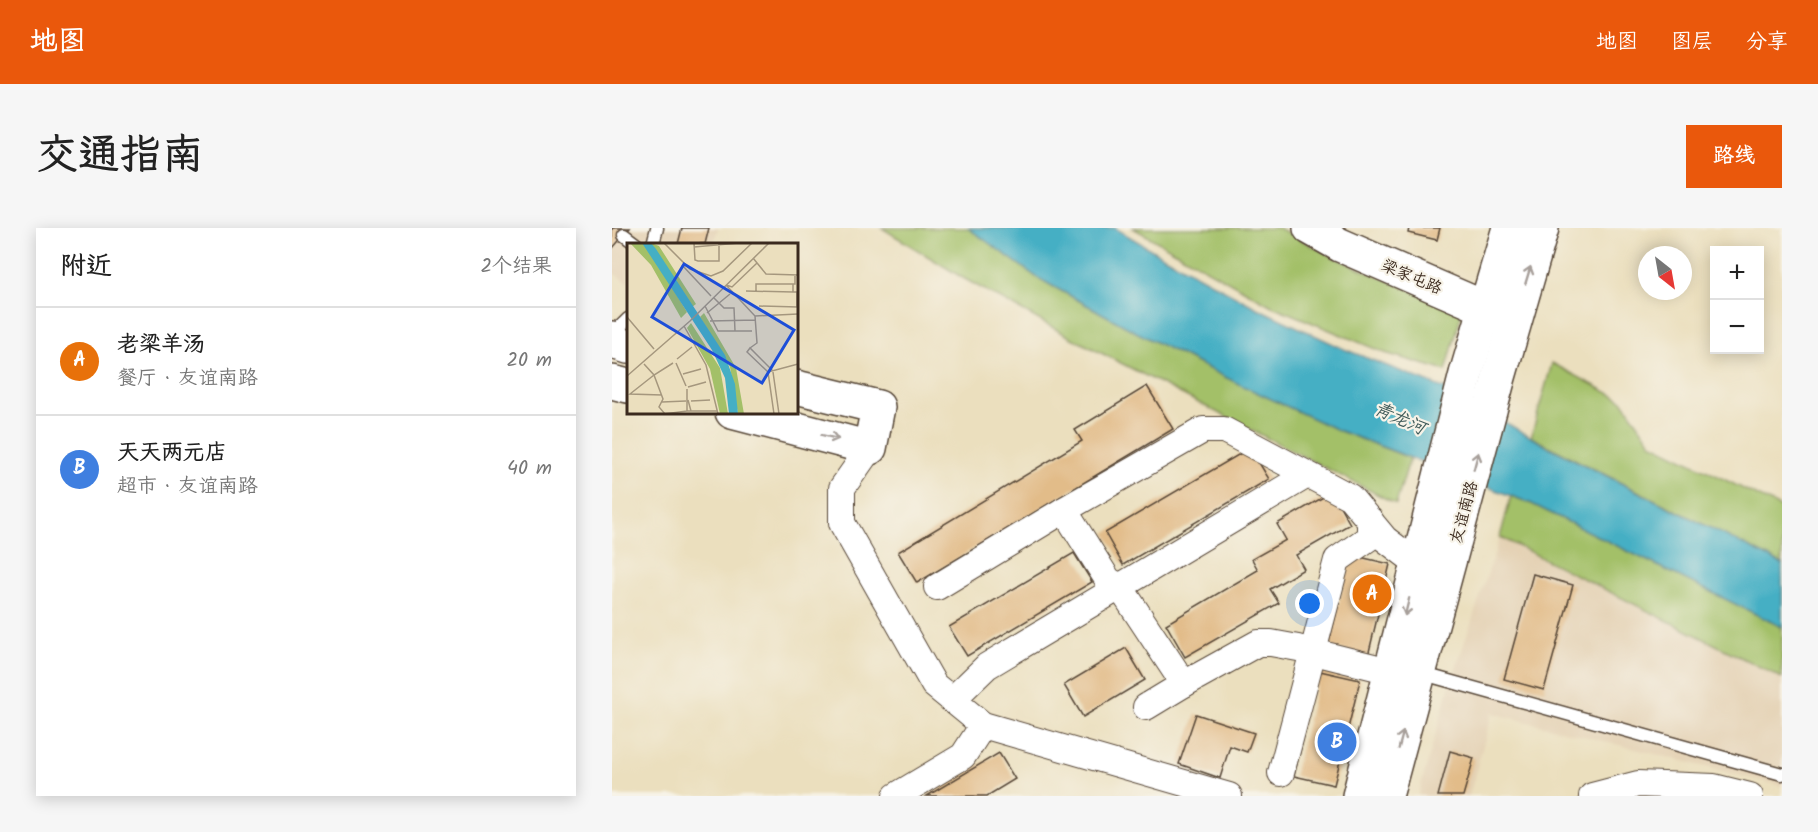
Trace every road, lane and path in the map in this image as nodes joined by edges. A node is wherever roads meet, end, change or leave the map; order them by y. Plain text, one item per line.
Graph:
1 (657, 228) edge
2 (1310, 228) edge
3 (1509, 228) edge
4 (1542, 228) edge
5 (624, 235) dead end
6 (635, 243) edge
7 (653, 243) edge
8 (1485, 308) junction
9 (1517, 313) junction
10 (612, 382) edge
11 (627, 386) edge
12 (798, 387) edge
13 (740, 414) edge
14 (870, 448) junction
15 (1307, 475) junction
16 (1064, 510) junction
17 (1370, 520) junction
18 (1441, 534) junction
19 (1418, 564) junction
20 (937, 587) dead end
21 (1120, 587) junction
22 (1312, 651) junction
23 (1405, 672) junction
24 (1184, 684) junction
25 (952, 700) junction
26 (1146, 706) dead end
27 (982, 725) junction
28 (1281, 773) dead end
29 (1782, 774) edge
30 (896, 796) edge
31 (1229, 796) edge
32 (1359, 796) edge
33 (1386, 796) edge
34 (1592, 796) edge
35 (1750, 796) edge

1 - 7 lane
2 - 8 main road, 梁家屯路
3 - 8 main road, 友谊南路
9 -> 4 main road, 友谊南路
5 - 6 lane
8 - 9 main road, 梁家屯路
8 - 18 main road, 友谊南路
18 -> 9 main road, 友谊南路
10 - 11 main road
12 - 14 main road
13 -> 14 main road
14 - 25 street
15 - 16 street
15 - 17 street
15 - 21 street
16 - 20 street
16 - 21 street
17 - 19 street
17 - 22 street
18 - 19 main road, 友谊南路
18 - 23 main road, 友谊南路
19 -> 23 main road, 友谊南路
21 - 24 street
21 - 25 street
22 - 23 street
22 - 24 street
22 - 28 street
23 - 29 lane
23 - 32 main road, 友谊南路
33 -> 23 main road, 友谊南路
24 - 26 street
25 - 27 street
27 - 30 street
27 - 31 street
34 - 35 street

